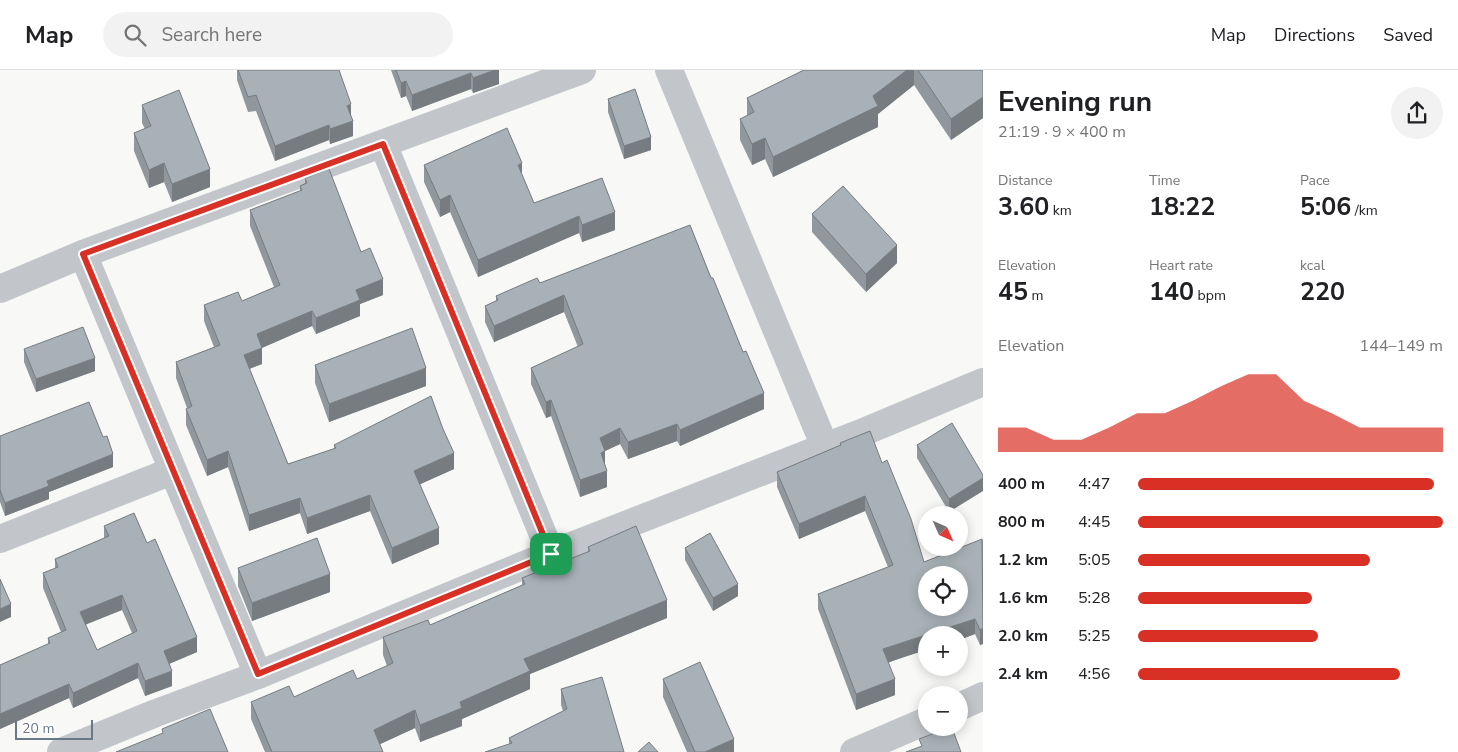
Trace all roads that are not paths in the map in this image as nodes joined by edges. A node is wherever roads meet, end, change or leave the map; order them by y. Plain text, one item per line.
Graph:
1 (582, 70) edge
2 (670, 70) edge
3 (383, 144) junction
4 (83, 254) junction
5 (0, 290) edge
6 (983, 382) edge
7 (825, 447) junction
8 (172, 471) junction
9 (0, 539) edge
10 (551, 554) junction
11 (258, 674) junction
12 (918, 724) edge
13 (61, 752) edge
14 (854, 752) edge

1 - 3 street
2 - 7 street
3 - 4 street
3 - 10 street
4 - 5 street
4 - 8 street
6 - 7 street
7 - 10 street
8 - 9 street
8 - 11 street
10 - 11 street
11 - 13 street
12 - 14 street

